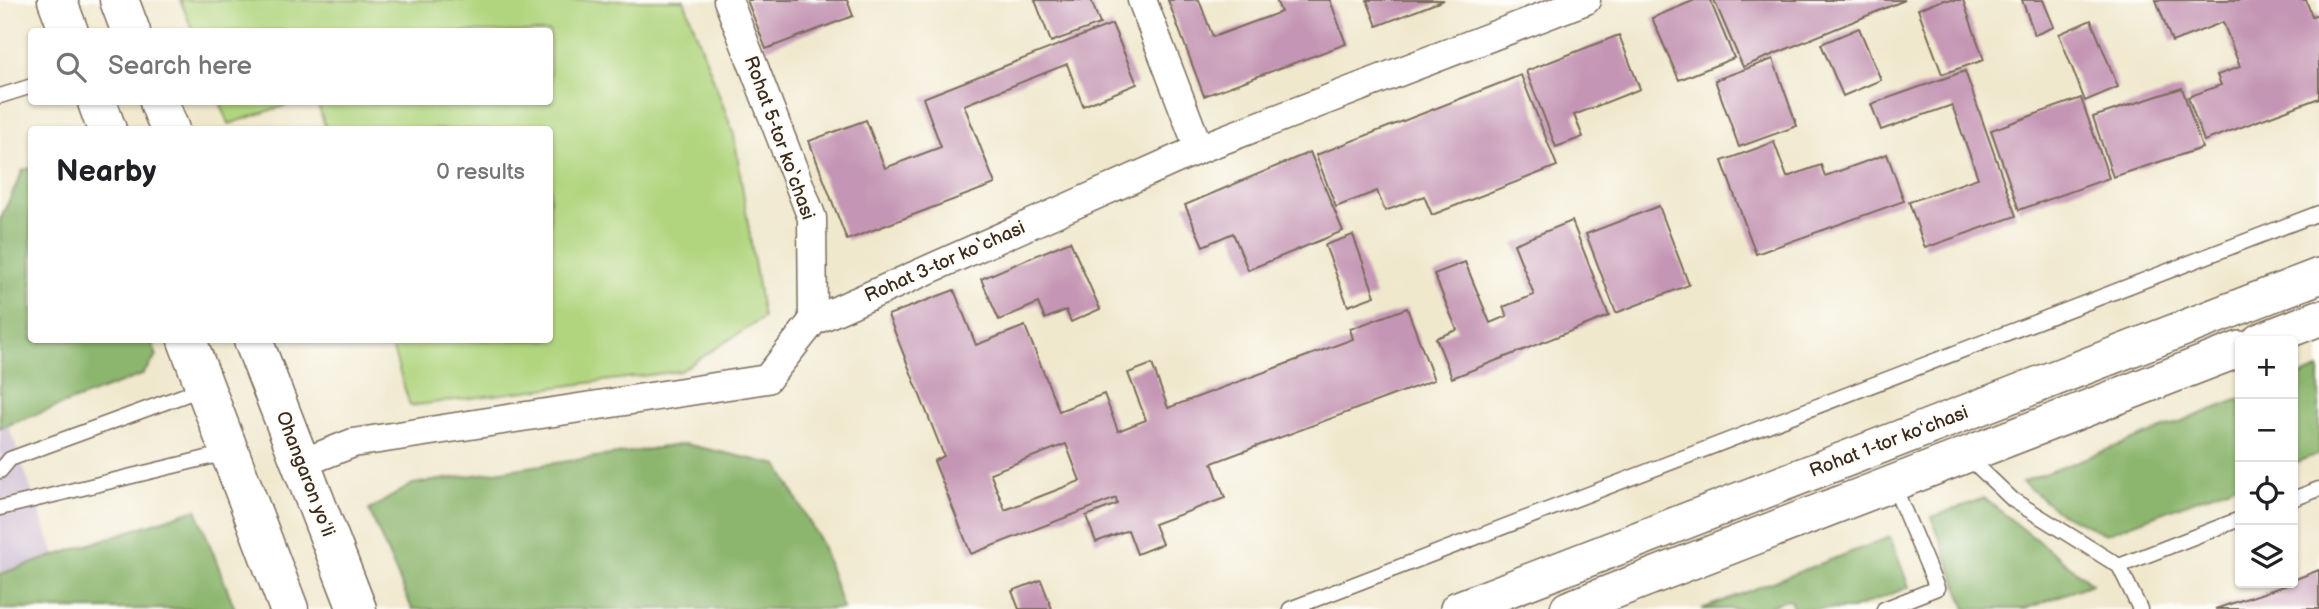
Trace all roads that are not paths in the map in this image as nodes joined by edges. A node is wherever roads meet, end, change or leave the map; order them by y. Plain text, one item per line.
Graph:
1 (57, 0) edge
2 (119, 0) edge
3 (728, 0) edge
4 (1142, 0) edge
5 (1586, 0) edge
6 (68, 28) edge
7 (130, 28) edge
8 (28, 87) edge
9 (0, 96) edge
10 (98, 105) edge
11 (160, 105) edge
12 (106, 126) edge
13 (168, 126) edge
14 (1199, 149) junction
15 (2319, 213) edge
16 (2319, 276) edge
17 (2319, 318) edge
18 (813, 321) junction
19 (2273, 336) edge
20 (188, 343) edge
21 (254, 343) edge
22 (2235, 351) edge
23 (205, 387) junction
24 (229, 453) junction
25 (1966, 455) junction
26 (302, 464) junction
27 (0, 471) edge
28 (1893, 483) junction
29 (2319, 489) edge
30 (2298, 497) edge
31 (0, 508) edge
32 (2235, 521) edge
33 (2119, 566) junction
34 (289, 609) edge
35 (357, 609) edge
36 (1290, 609) edge
37 (1458, 609) edge
38 (1568, 609) edge
39 (1884, 609) edge
40 (2140, 609) edge

1 - 6 highway
2 - 7 highway
3 - 18 street, Rohat 5-tor ko‘chasi
4 - 14 street
5 - 14 street, Rohat 3-tor ko‘chasi
8 - 9 lane
10 - 12 highway
11 - 13 highway
14 - 18 street, Rohat 3-tor ko‘chasi
15 - 36 lane
16 - 37 street, Rohat 1-tor koʻchasi
17 - 19 street
18 - 26 street, Rohat 3-tor ko‘chasi
20 - 23 highway
21 - 26 highway, Ohangaron yoʻli
22 - 25 street, Rohat 1-tor koʻchasi
23 - 24 highway
23 - 27 lane
24 - 31 lane
24 - 34 highway
25 - 28 street, Rohat 1-tor koʻchasi
25 - 33 lane
26 - 35 highway, Ohangaron yoʻli
28 - 38 street, Rohat 1-tor koʻchasi
28 - 39 lane
29 - 30 lane
32 - 33 lane
33 - 40 lane

